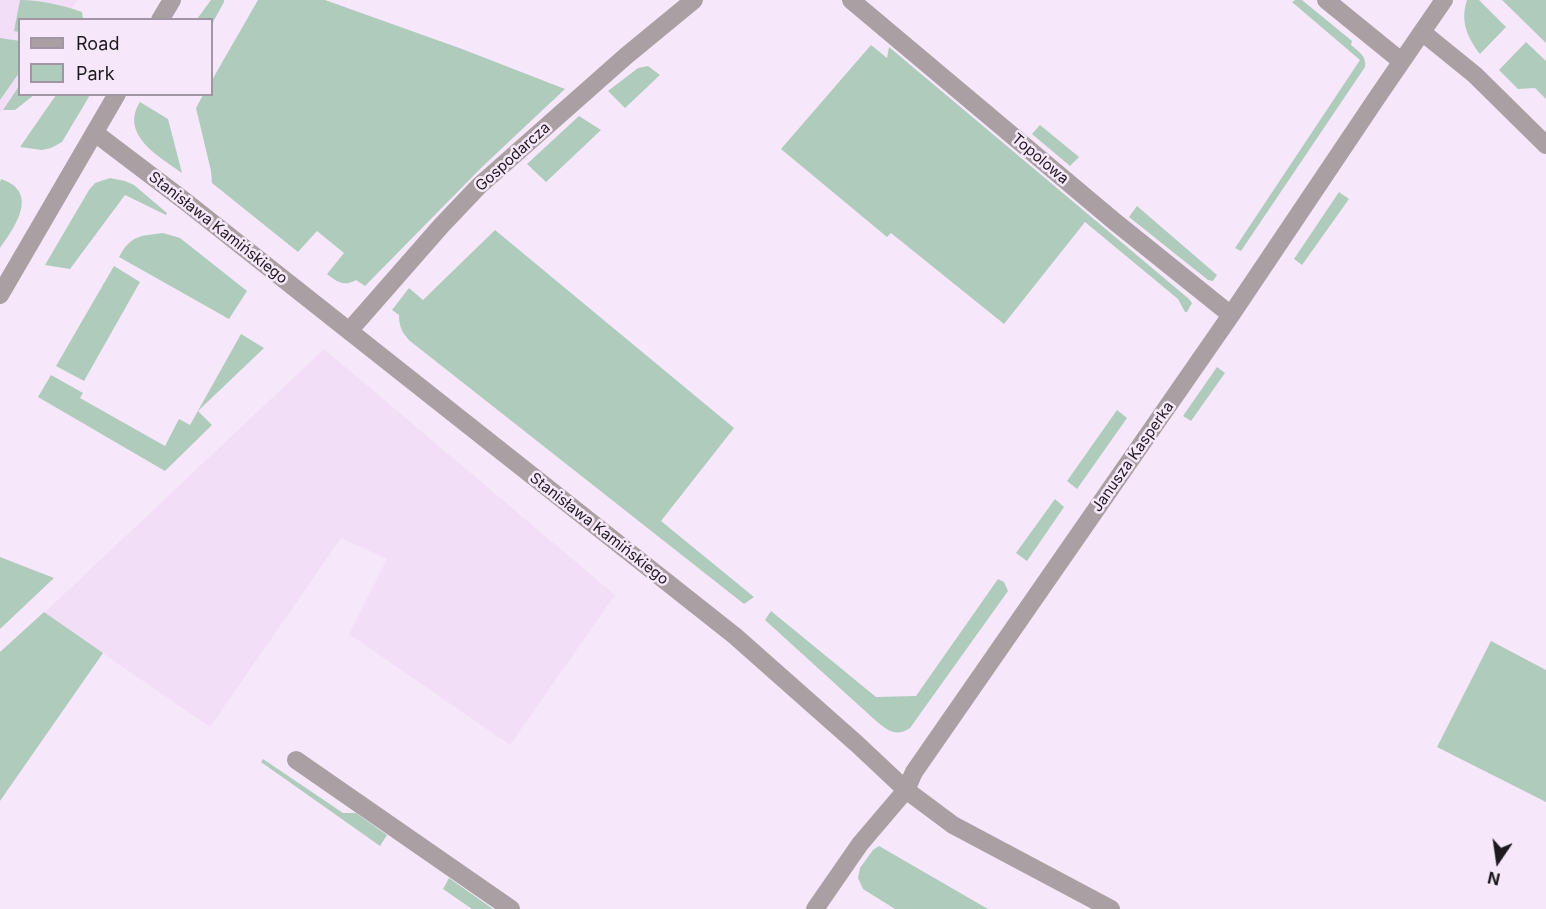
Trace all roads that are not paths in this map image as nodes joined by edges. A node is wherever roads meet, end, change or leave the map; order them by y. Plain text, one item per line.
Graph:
1 (172, 0) edge
2 (694, 0) edge
3 (851, 0) edge
4 (1326, 0) edge
5 (1444, 0) edge
6 (161, 18) edge
7 (1422, 32) junction
8 (1401, 62) junction
9 (116, 96) edge
10 (95, 133) junction
11 (1546, 145) edge
12 (0, 295) edge
13 (1232, 315) junction
14 (349, 331) junction
15 (296, 760) dead end
16 (906, 790) junction
17 (511, 909) edge
18 (815, 909) edge
19 (1111, 909) edge

1 - 6 street
2 - 14 street, Gospodarcza
3 - 13 street, Topolowa
4 - 8 street
5 - 7 street, Janusza Kasperka
7 - 8 street, Janusza Kasperka
7 - 11 street
8 - 13 street, Janusza Kasperka
9 - 10 street
10 - 12 street
10 - 14 street, Stanisława Kamińskiego
13 - 16 street, Janusza Kasperka
14 - 16 street, Stanisława Kamińskiego
15 - 17 street
16 - 18 street, Janusza Kasperka
16 - 19 street, Stanisława Kamińskiego

